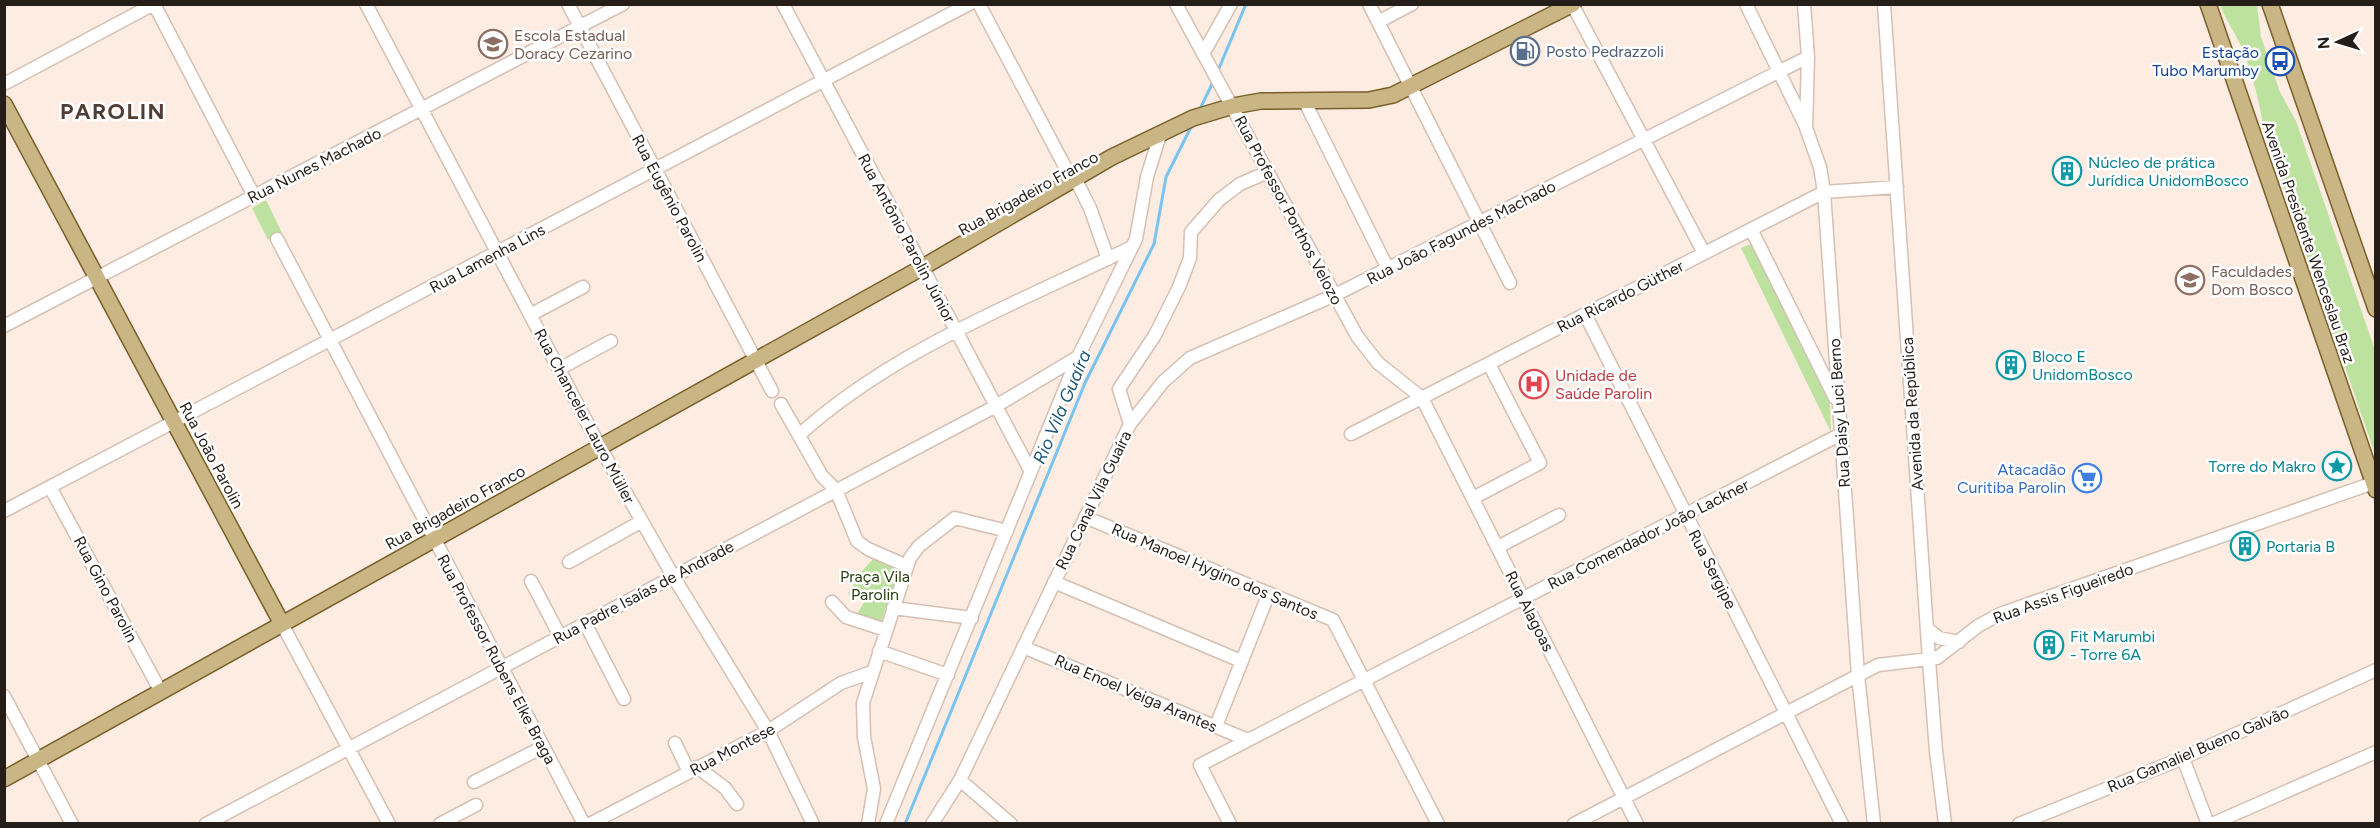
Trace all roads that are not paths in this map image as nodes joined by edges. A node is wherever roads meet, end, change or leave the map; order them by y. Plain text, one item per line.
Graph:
1 (154, 4) edge
2 (366, 4) edge
3 (568, 4) edge
4 (623, 4) edge
5 (783, 4) edge
6 (969, 4) edge
7 (979, 4) edge
8 (1176, 4) edge
9 (1231, 4) edge
10 (1369, 4) edge
11 (1412, 4) edge
12 (1746, 4) edge
13 (1804, 4) edge
14 (1884, 4) edge
15 (2208, 4) edge
16 (2270, 4) edge
17 (1572, 5) edge
18 (1378, 22) junction
19 (580, 27) junction
20 (1203, 54) junction
21 (1808, 57) junction
22 (1779, 72) junction
23 (824, 81) junction
24 (4, 84) edge
25 (1412, 88) junction
26 (1304, 100) junction
27 (4, 104) edge
28 (1233, 106) junction
29 (421, 109) junction
30 (1806, 128) junction
31 (1153, 138) junction
32 (1644, 140) junction
33 (655, 170) junction
34 (1268, 172) junction
35 (1075, 183) junction
36 (1897, 187) junction
37 (1824, 192) junction
38 (254, 196) junction
39 (1480, 222) junction
40 (1751, 229) junction
41 (277, 239) dead end
42 (1132, 247) junction
43 (497, 252) junction
44 (1704, 253) junction
45 (1108, 259) junction
46 (923, 267) junction
47 (1388, 269) junction
48 (97, 278) junction
49 (1510, 283) dead end
50 (583, 287) dead end
51 (1335, 296) junction
52 (2376, 309) edge
53 (530, 315) junction
54 (1585, 315) junction
55 (4, 326) edge
56 (957, 331) junction
57 (330, 340) junction
58 (611, 341) dead end
59 (1078, 357) junction
60 (756, 360) junction
61 (1489, 364) junction
62 (559, 369) junction
63 (772, 391) dead end
64 (1422, 398) junction
65 (781, 404) dead end
66 (1839, 405) junction
67 (996, 406) junction
68 (174, 422) junction
69 (1130, 424) junction
70 (1352, 434) dead end
71 (1841, 434) junction
72 (799, 435) junction
73 (600, 447) junction
74 (1031, 472) junction
75 (50, 487) junction
76 (2374, 487) edge
77 (836, 490) junction
78 (1473, 498) junction
79 (4, 511) edge
80 (1686, 514) junction
81 (1559, 515) dead end
82 (1085, 517) junction
83 (642, 521) junction
84 (1007, 531) junction
85 (435, 539) junction
86 (1497, 547) junction
87 (569, 562) dead end
88 (907, 566) junction
89 (673, 576) junction
90 (531, 580) dead end
91 (1054, 582) junction
92 (1269, 593) junction
93 (1523, 598) junction
94 (832, 602) dead end
95 (893, 608) junction
96 (972, 618) junction
97 (585, 623) junction
98 (282, 624) junction
99 (1927, 628) junction
100 (886, 630) junction
101 (560, 636) junction
102 (1959, 642) junction
103 (1023, 646) junction
104 (879, 651) junction
105 (1929, 660) junction
106 (1241, 661) junction
107 (501, 667) junction
108 (2376, 670) edge
109 (872, 672) junction
110 (948, 675) junction
111 (1858, 675) junction
112 (1364, 680) junction
113 (161, 692) junction
114 (4, 696) edge
115 (624, 699) dead end
116 (1786, 713) junction
117 (1216, 726) junction
118 (768, 731) junction
119 (1248, 740) junction
120 (675, 743) dead end
121 (543, 747) junction
122 (348, 748) junction
123 (2376, 752) edge
124 (2183, 758) junction
125 (38, 760) junction
126 (693, 770) junction
127 (4, 779) edge
128 (960, 780) junction
129 (474, 782) dead end
130 (1624, 798) junction
131 (737, 804) dead end
132 (476, 805) dead end
133 (72, 824) edge
134 (206, 824) edge
135 (389, 824) edge
136 (440, 824) edge
137 (584, 824) edge
138 (590, 824) edge
139 (813, 824) edge
140 (868, 824) edge
141 (886, 824) edge
142 (932, 824) edge
143 (1011, 824) edge
144 (1230, 824) edge
145 (1438, 824) edge
146 (1574, 824) edge
147 (1637, 824) edge
148 (1842, 824) edge
149 (1874, 824) edge
150 (1946, 824) edge
151 (2019, 824) edge
152 (2210, 824) edge

1 - 24 street
1 - 38 street
2 - 29 street, Rua Chanceler Lauro Müller
3 - 19 street, Rua Eugênio Parolin
4 - 19 street, Rua Nunes Machado
5 - 23 street, Rua Antônio Parolin Júnior
6 - 23 street, Rua Lamenha Lins
7 - 35 street
8 - 20 street, Rua Professor Porthos Velozo
9 - 20 street
10 - 18 street
11 - 18 street
12 - 22 street
13 - 21 street, Rua Daisy Luci Berno
14 - 36 street, Avenida da República
15 - 76 main road, Avenida Presidente Wenceslau Braz
16 - 52 main road
17 - 25 main road, Rua Brigadeiro Franco
17 - 32 street
18 - 25 street
19 - 29 street, Rua Nunes Machado
19 - 33 street, Rua Eugênio Parolin
20 - 28 street, Rua Professor Porthos Velozo
21 - 22 street, Rua João Fagundes Machado
21 - 30 street, Rua Daisy Luci Berno
22 - 30 street
22 - 32 street, Rua João Fagundes Machado
23 - 33 street, Rua Lamenha Lins
23 - 46 street, Rua Antônio Parolin Júnior
25 - 26 main road, Rua Brigadeiro Franco
25 - 39 street
26 - 28 main road, Rua Brigadeiro Franco
26 - 47 street
27 - 48 main road, Rua João Parolin
28 - 31 main road, Rua Brigadeiro Franco
28 - 34 street, Rua Professor Porthos Velozo
29 - 38 street, Rua Nunes Machado
29 - 43 street, Rua Chanceler Lauro Müller
30 - 37 street, Rua Daisy Luci Berno
31 - 35 main road, Rua Brigadeiro Franco
31 - 42 street
32 - 39 street, Rua João Fagundes Machado
32 - 44 street
33 - 43 street, Rua Lamenha Lins
33 - 60 street, Rua Eugênio Parolin
34 - 51 street, Rua Professor Porthos Velozo
34 - 69 street, Rua Canal Vila Guaíra
35 - 45 street
35 - 46 main road, Rua Brigadeiro Franco
36 - 37 street, Rua Ricardo Güther
36 - 99 street, Avenida da República
37 - 40 street, Rua Ricardo Güther
37 - 66 street, Rua Daisy Luci Berno
38 - 48 street, Rua Nunes Machado
39 - 47 street, Rua João Fagundes Machado
39 - 49 street
40 - 44 street, Rua Ricardo Güther
40 - 66 street
41 - 57 street, Rua Professor Rubens Elke Braga
42 - 45 street
42 - 59 street
43 - 53 street, Rua Chanceler Lauro Müller
43 - 57 street, Rua Lamenha Lins
44 - 54 street, Rua Ricardo Güther
45 - 56 street
46 - 56 street, Rua Antônio Parolin Júnior
46 - 60 main road, Rua Brigadeiro Franco
47 - 51 street, Rua João Fagundes Machado
48 - 55 street, Rua Nunes Machado
48 - 68 main road, Rua João Parolin
50 - 53 street
51 - 64 street, Rua Professor Porthos Velozo
51 - 69 street, Rua João Fagundes Machado
53 - 62 street, Rua Chanceler Lauro Müller
54 - 61 street, Rua Ricardo Güther
54 - 80 street, Rua Sergipe
56 - 67 street, Rua Antônio Parolin Júnior
56 - 72 street
57 - 68 street, Rua Lamenha Lins
57 - 85 street, Rua Professor Rubens Elke Braga
58 - 62 street
59 - 67 street, Rua Padre Isaías de Andrade
59 - 74 street
60 - 63 street, Rua Eugênio Parolin
60 - 73 main road, Rua Brigadeiro Franco
61 - 64 street, Rua Ricardo Güther
61 - 78 street
62 - 73 street, Rua Chanceler Lauro Müller
64 - 70 street, Rua Ricardo Güther
64 - 78 street, Rua Alagoas
65 - 72 street
66 - 71 street, Rua Daisy Luci Berno
67 - 74 street, Rua Antônio Parolin Júnior
67 - 77 street, Rua Padre Isaías de Andrade
68 - 75 street, Rua Lamenha Lins
68 - 98 main road, Rua João Parolin
69 - 82 street, Rua Canal Vila Guaíra
71 - 80 street, Rua Comendador João Lackner
71 - 111 street, Rua Daisy Luci Berno
72 - 77 street
73 - 83 street, Rua Chanceler Lauro Müller
73 - 85 main road, Rua Brigadeiro Franco
74 - 84 street
75 - 79 street, Rua Lamenha Lins
75 - 113 street, Rua Gino Parolin
76 - 102 street, Rua Assis Figueiredo
77 - 88 street
77 - 89 street, Rua Padre Isaías de Andrade
78 - 86 street, Rua Alagoas
80 - 93 street, Rua Comendador João Lackner
80 - 116 street, Rua Sergipe
81 - 86 street
82 - 91 street, Rua Canal Vila Guaíra
82 - 92 street, Rua Manoel Hygino dos Santos
83 - 87 street
83 - 89 street, Rua Chanceler Lauro Müller
84 - 88 street
84 - 96 street
85 - 98 main road, Rua Brigadeiro Franco
85 - 107 street, Rua Professor Rubens Elke Braga
86 - 93 street, Rua Alagoas
88 - 95 street
89 - 97 street, Rua Padre Isaías de Andrade
89 - 118 street, Rua Chanceler Lauro Müller
90 - 101 street
91 - 103 street, Rua Canal Vila Guaíra
91 - 106 street
92 - 106 street
92 - 112 street, Rua Manoel Hygino dos Santos
93 - 112 street, Rua Comendador João Lackner
93 - 130 street, Rua Alagoas
94 - 100 street
95 - 96 street
95 - 100 street
96 - 110 street
97 - 101 street, Rua Padre Isaías de Andrade
97 - 115 street
98 - 113 main road, Rua Brigadeiro Franco
98 - 122 street, Rua João Parolin
99 - 102 street
99 - 105 street, Avenida da República
100 - 104 street
101 - 107 street, Rua Padre Isaías de Andrade
102 - 105 street, Rua Assis Figueiredo
103 - 117 street, Rua Enoel Veiga Arantes
103 - 128 street, Rua Canal Vila Guaíra
104 - 109 street
104 - 110 street
105 - 111 street, Rua Assis Figueiredo
105 - 150 street, Avenida da República
106 - 117 street
107 - 121 street, Rua Professor Rubens Elke Braga
107 - 122 street, Rua Padre Isaías de Andrade
108 - 124 street, Rua Gamaliel Bueno Galvão
109 - 118 street, Rua Montese
109 - 140 street
110 - 141 street
111 - 116 street, Rua Assis Figueiredo
111 - 149 street, Rua Daisy Luci Berno
112 - 119 street, Rua Comendador João Lackner
112 - 145 street, Rua Manoel Hygino dos Santos
113 - 125 main road, Rua Brigadeiro Franco
114 - 125 street
116 - 130 street, Rua Assis Figueiredo
116 - 148 street, Rua Sergipe
117 - 119 street, Rua Enoel Veiga Arantes
118 - 126 street, Rua Montese
118 - 139 street, Rua Chanceler Lauro Müller
119 - 144 street, Rua Comendador João Lackner
120 - 126 street
121 - 129 street
121 - 137 street, Rua Professor Rubens Elke Braga
122 - 134 street, Rua Padre Isaías de Andrade
122 - 135 street, Rua João Parolin
123 - 152 street
124 - 151 street, Rua Gamaliel Bueno Galvão
124 - 152 street
125 - 127 main road, Rua Brigadeiro Franco
125 - 133 street
126 - 131 street
126 - 138 street, Rua Montese
128 - 142 street, Rua Canal Vila Guaíra
128 - 143 street
130 - 146 street, Rua Assis Figueiredo
130 - 147 street, Rua Alagoas
132 - 136 street

